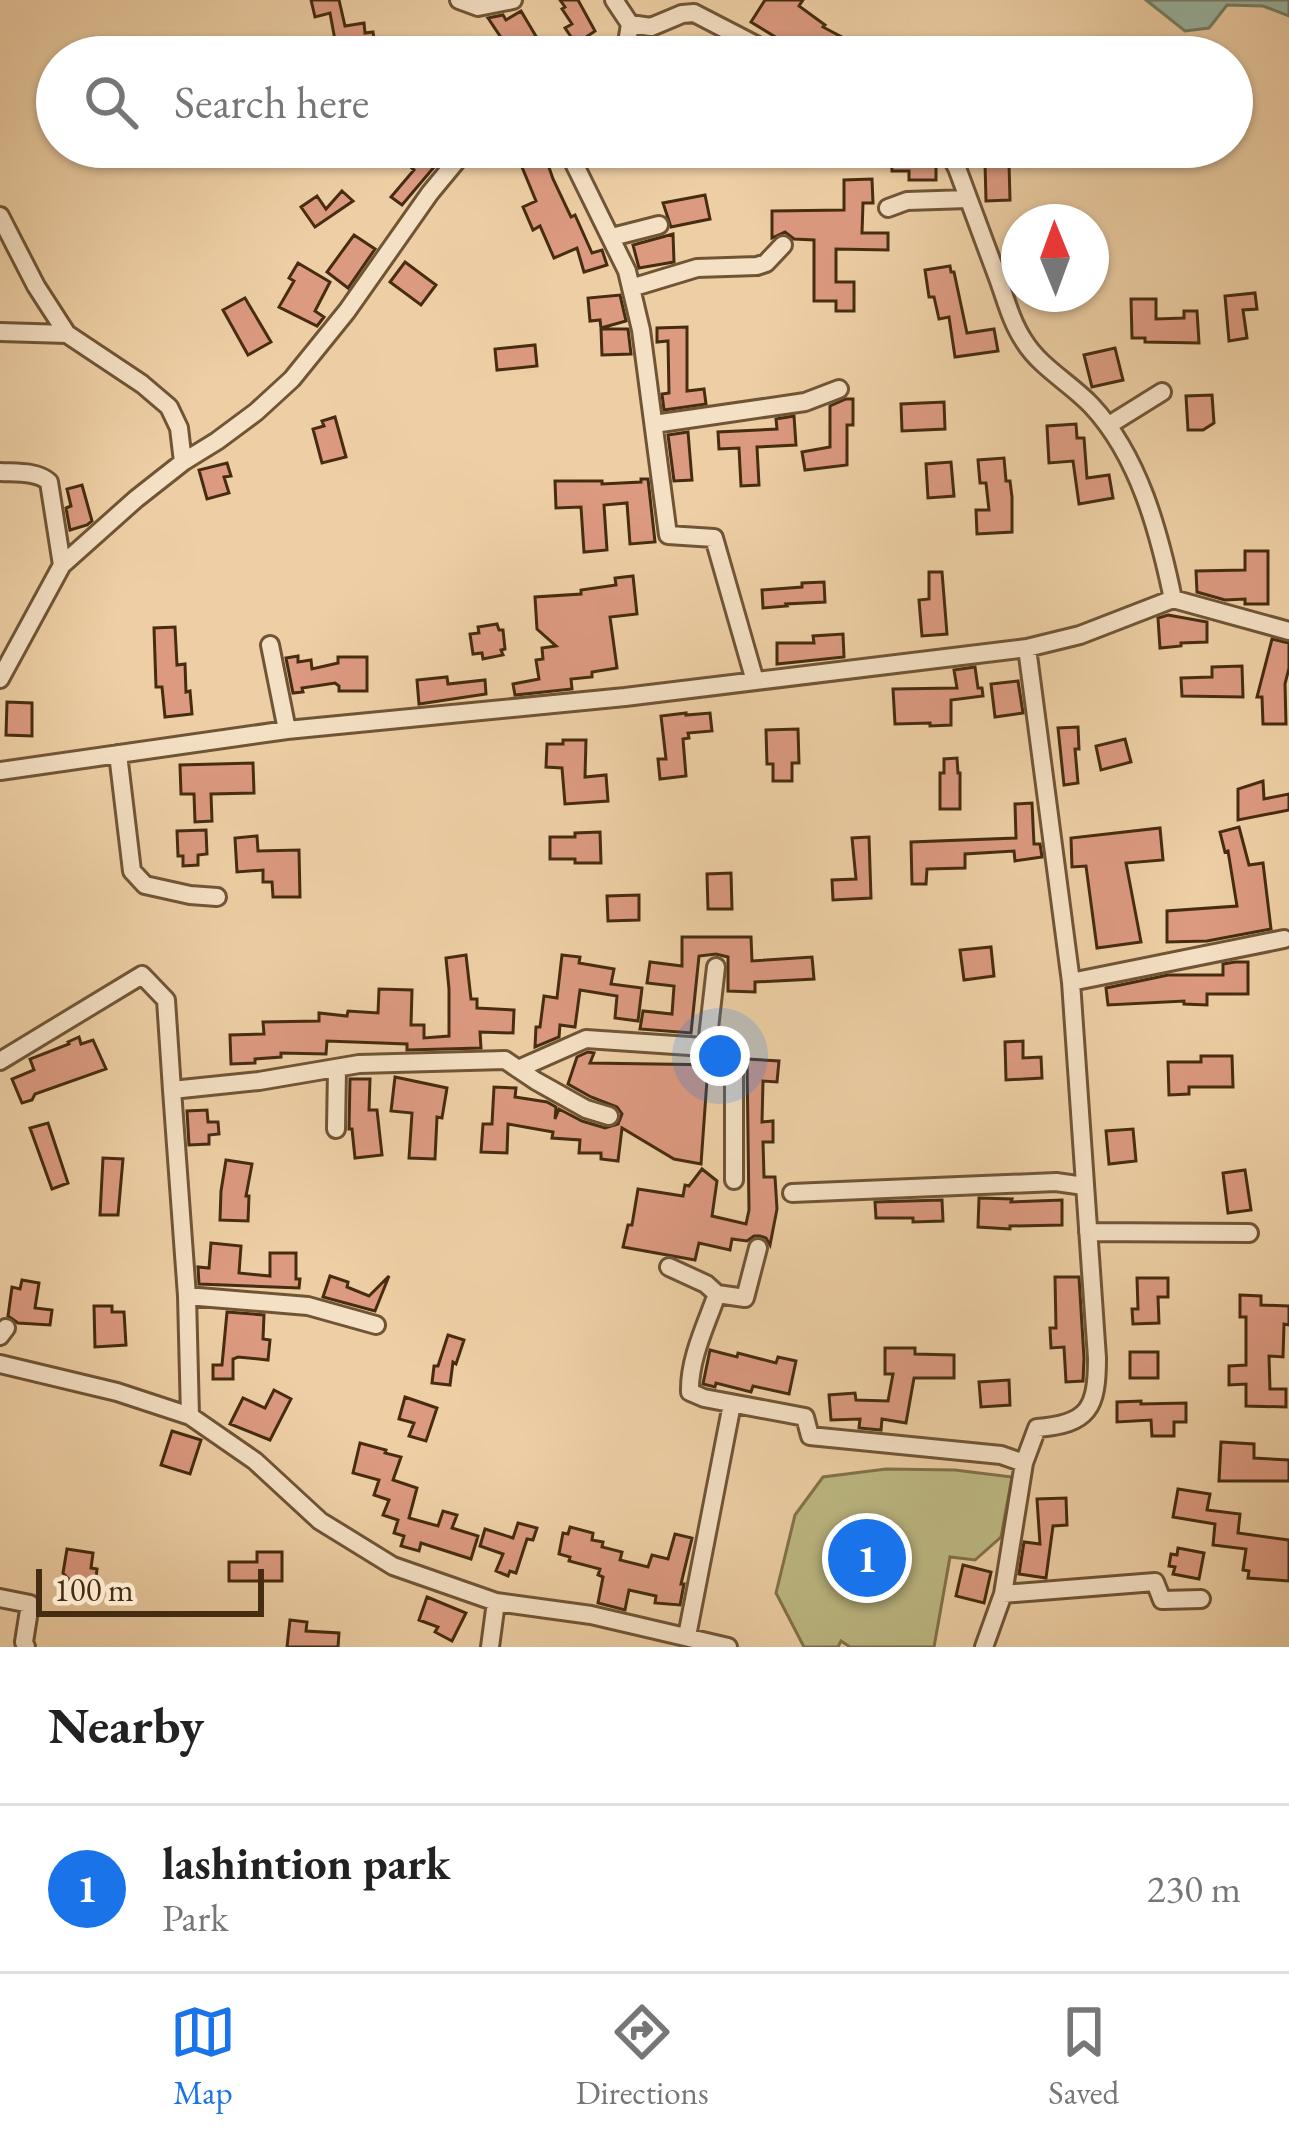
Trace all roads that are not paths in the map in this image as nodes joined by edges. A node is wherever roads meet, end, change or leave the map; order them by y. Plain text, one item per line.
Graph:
1 (459, 0) edge
2 (513, 0) edge
3 (614, 0) edge
4 (630, 24) junction
5 (628, 36) edge
6 (737, 36) edge
7 (450, 168) edge
8 (576, 168) edge
9 (955, 168) edge
10 (968, 199) junction
11 (888, 208) dead end
12 (0, 216) edge
13 (658, 225) dead end
14 (611, 237) junction
15 (783, 244) dead end
16 (631, 288) junction
17 (0, 332) edge
18 (67, 334) junction
19 (839, 388) dead end
20 (1162, 392) dead end
21 (654, 424) junction
22 (1109, 425) junction
23 (183, 462) junction
24 (0, 472) edge
25 (62, 565) junction
26 (1173, 599) junction
27 (1289, 631) edge
28 (270, 645) dead end
29 (1027, 647) junction
30 (0, 679) edge
31 (754, 681) junction
32 (287, 730) junction
33 (118, 754) junction
34 (0, 771) edge
35 (217, 897) dead end
36 (1285, 939) dead end
37 (716, 967) dead end
38 (1070, 982) junction
39 (707, 1046) junction
40 (0, 1061) edge
41 (337, 1069) junction
42 (518, 1069) junction
43 (172, 1090) junction
44 (609, 1116) dead end
45 (335, 1130) dead end
46 (734, 1180) dead end
47 (1084, 1186) junction
48 (793, 1193) dead end
49 (1088, 1232) junction
50 (1249, 1233) dead end
51 (758, 1249) dead end
52 (669, 1267) dead end
53 (717, 1294) junction
54 (187, 1296) junction
55 (376, 1325) dead end
56 (0, 1364) edge
57 (732, 1404) junction
58 (190, 1416) junction
59 (1024, 1463) junction
60 (1003, 1594) junction
61 (0, 1598) edge
62 (1201, 1599) dead end
63 (496, 1602) junction
64 (687, 1636) junction
65 (26, 1647) edge
66 (490, 1647) edge
67 (728, 1647) edge
68 (985, 1647) edge

1 - 2 street
3 - 4 street
4 - 5 street
4 - 6 street
7 - 23 street
8 - 14 street
9 - 10 street
10 - 11 street
10 - 22 street
12 - 18 street
13 - 14 street
14 - 16 street
15 - 16 street
16 - 21 street
17 - 18 street
18 - 23 street
19 - 21 street
20 - 22 street
21 - 31 street
22 - 26 street
23 - 25 street
24 - 25 street
25 - 30 street
26 - 27 street
26 - 29 street
28 - 32 street
29 - 31 street
29 - 38 street
31 - 32 street
32 - 33 street
33 - 34 street
33 - 35 street
36 - 38 street
37 - 39 street
38 - 47 street
39 - 42 street
39 - 46 street
40 - 43 street
41 - 42 street
41 - 43 street
41 - 45 street
42 - 44 street
43 - 54 street
47 - 48 street
47 - 49 street
49 - 50 street
49 - 59 street
51 - 53 street
52 - 53 street
53 - 57 street
54 - 55 street
54 - 58 street
56 - 58 street
57 - 59 street
57 - 64 street
58 - 63 street
59 - 60 street
60 - 62 street
60 - 68 street
61 - 65 street
63 - 64 street
63 - 66 street
64 - 67 street

